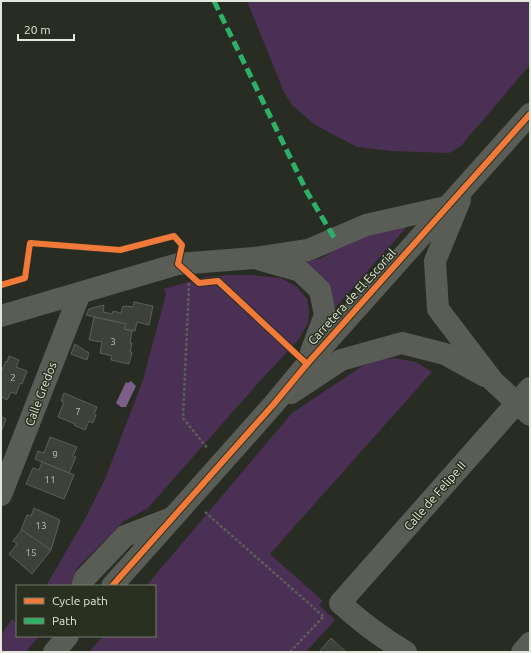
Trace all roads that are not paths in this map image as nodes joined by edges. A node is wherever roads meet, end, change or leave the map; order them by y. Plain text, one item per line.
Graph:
1 (530, 114) edge
2 (467, 184) junction
3 (446, 207) junction
4 (254, 258) junction
5 (80, 293) junction
6 (1, 316) edge
7 (307, 364) junction
8 (493, 381) junction
9 (525, 402) edge
10 (273, 405) junction
11 (1, 495) edge
12 (172, 518) junction
13 (82, 585) edge
14 (113, 585) edge
15 (530, 644) edge
16 (406, 652) edge
17 (522, 652) edge

1 - 2 street, Carretera de El Escorial
2 - 3 street, Carretera de El Escorial
2 - 8 street
3 - 4 street
3 - 7 street, Carretera de El Escorial
4 - 5 street
4 - 7 street
5 - 6 street
5 - 11 street, Calle Gredos
7 - 10 street, Carretera de El Escorial
8 - 9 street
8 - 10 street
9 - 16 street, Calle de Felipe II
10 - 12 street, Carretera de El Escorial
12 - 13 street
12 - 14 street, Carretera de El Escorial
15 - 17 street

